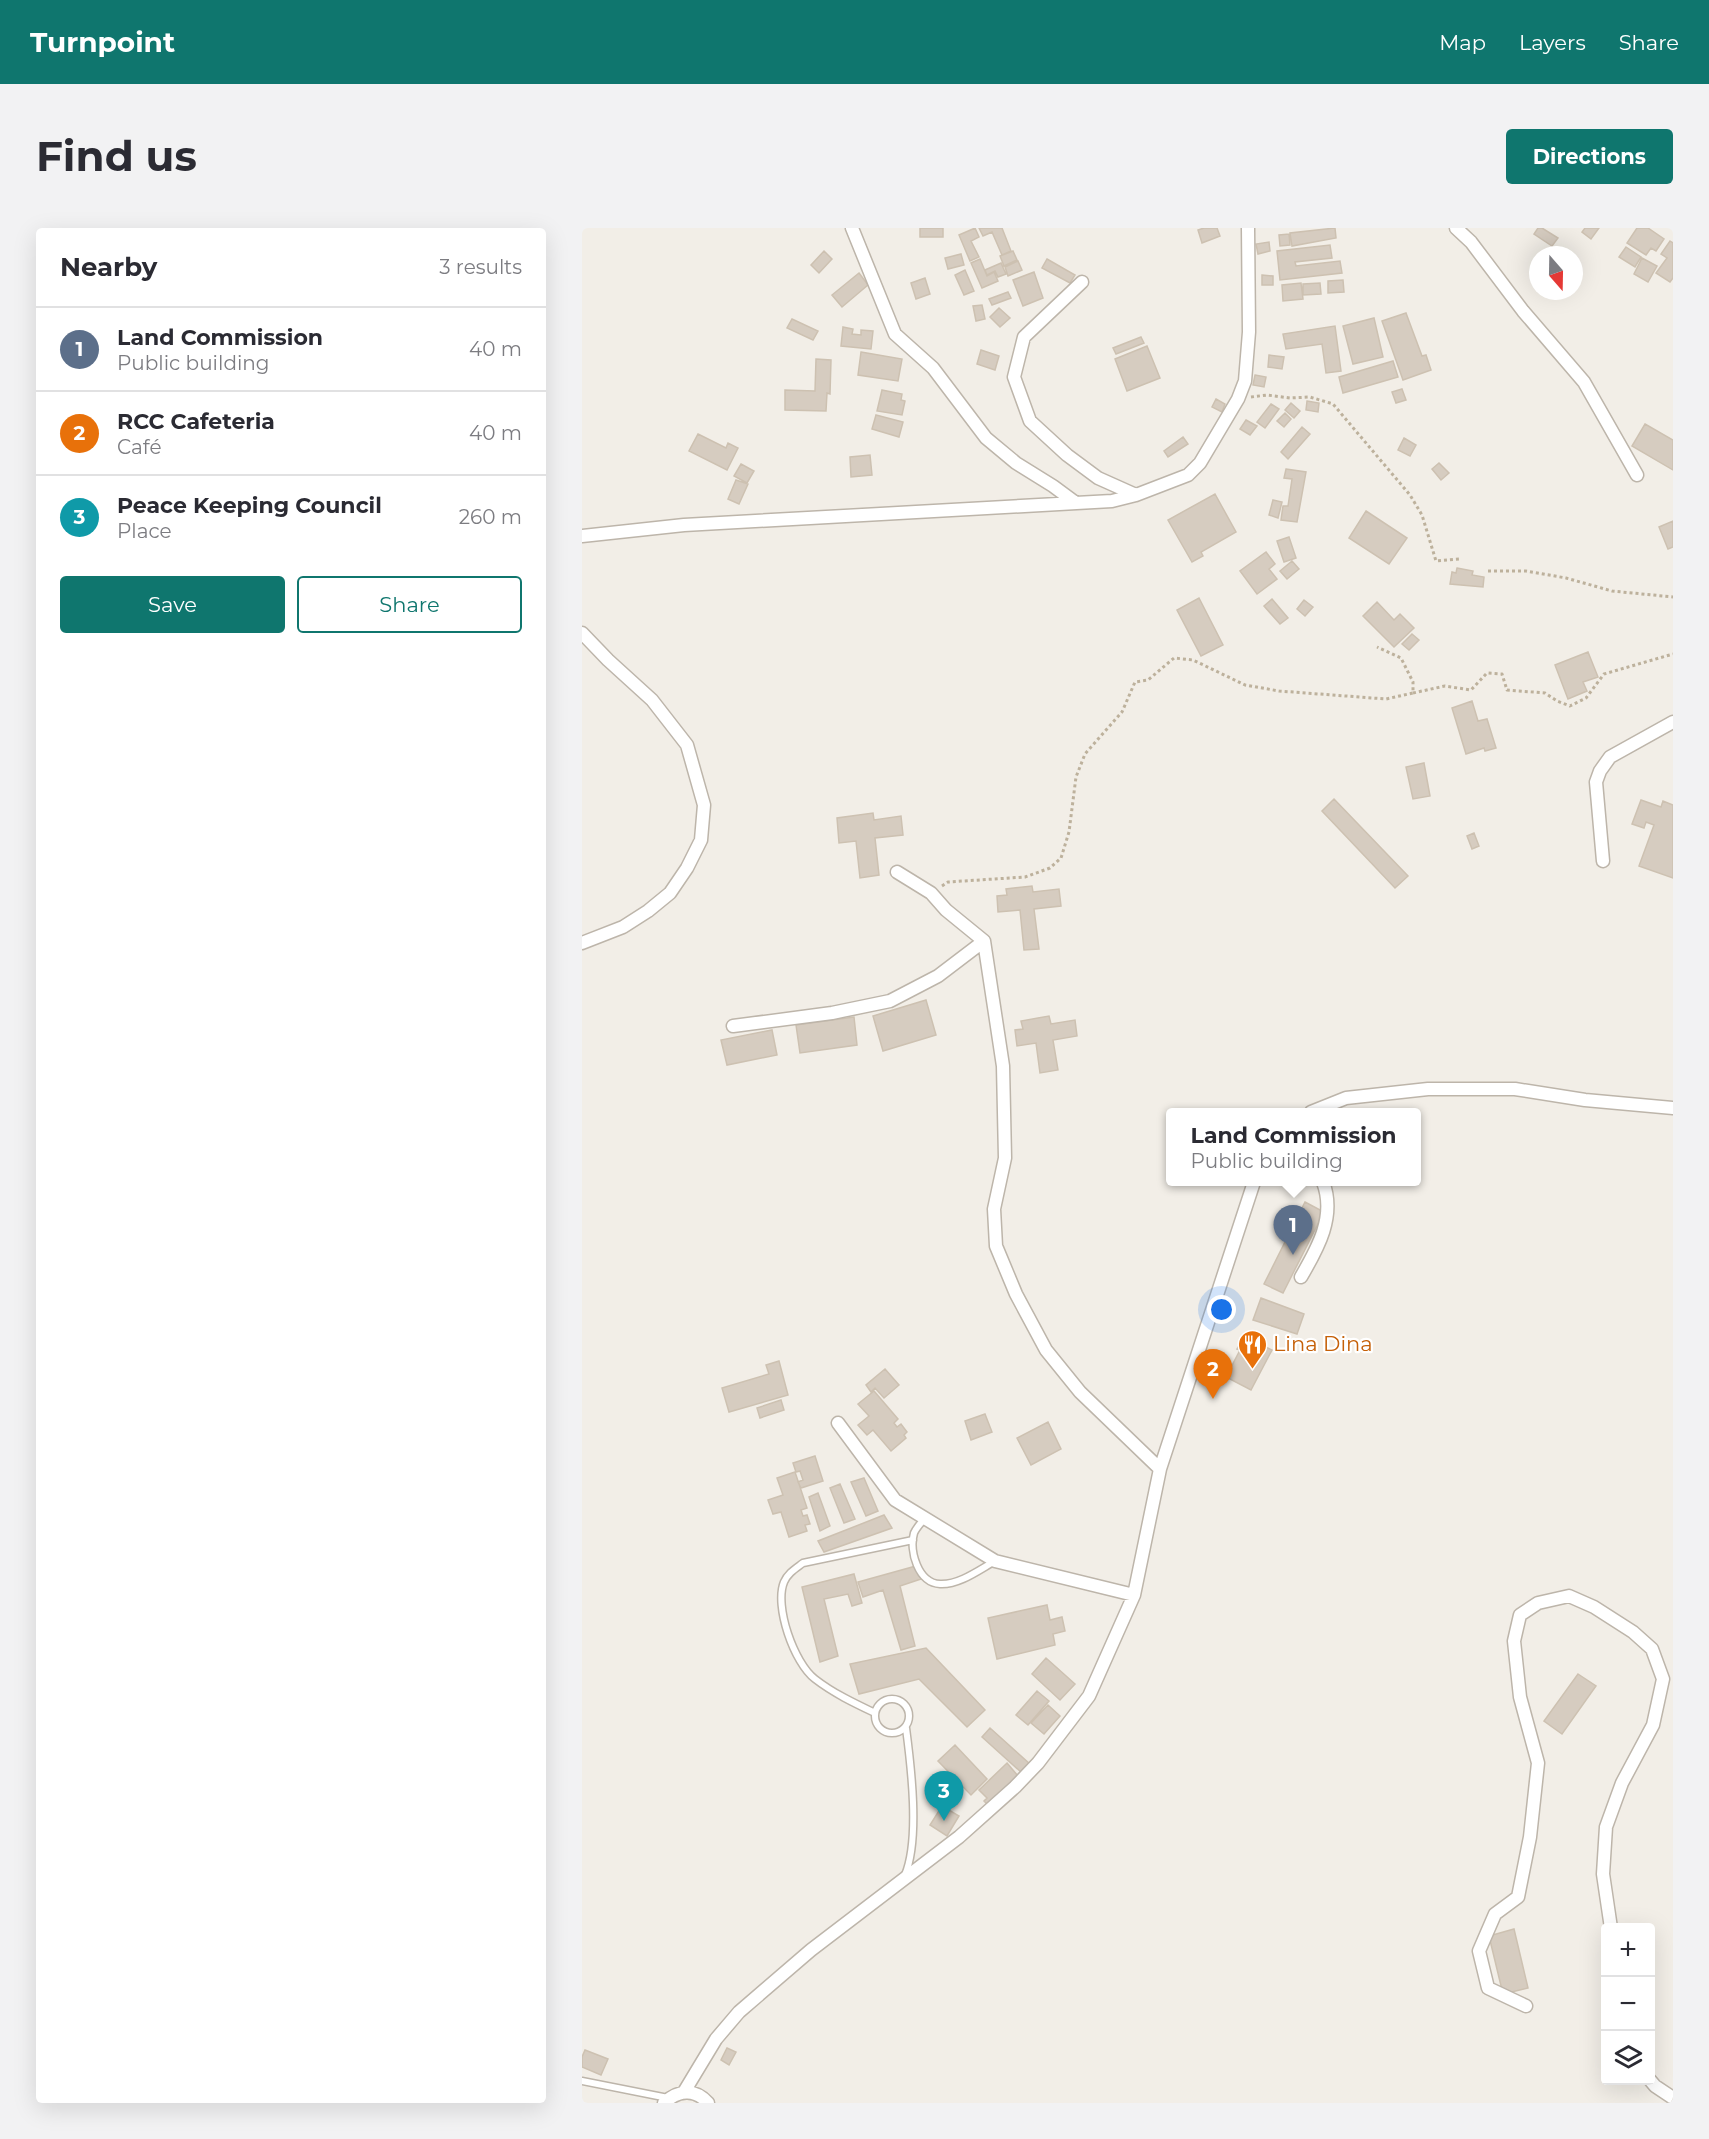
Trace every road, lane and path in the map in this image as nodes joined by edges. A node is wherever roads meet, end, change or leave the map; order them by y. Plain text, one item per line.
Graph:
1 (852, 228) edge
2 (1248, 228) edge
3 (1456, 228) edge
4 (1082, 282) dead end
5 (1238, 399) junction
6 (1637, 475) dead end
7 (1136, 495) junction
8 (1076, 503) junction
9 (582, 536) edge
10 (1460, 559) dead end
11 (1488, 571) dead end
12 (1673, 597) edge
13 (582, 633) edge
14 (1377, 647) dead end
15 (1673, 654) edge
16 (1413, 693) junction
17 (1673, 722) edge
18 (1603, 861) dead end
19 (897, 872) dead end
20 (931, 893) junction
21 (984, 941) junction
22 (582, 943) edge
23 (733, 1026) dead end
24 (1323, 1108) edge
25 (1673, 1108) edge
26 (1253, 1186) edge
27 (1325, 1186) edge
28 (1301, 1277) dead end
29 (838, 1424) dead end
30 (1160, 1469) junction
31 (925, 1518) junction
32 (913, 1540) junction
33 (995, 1561) junction
34 (1134, 1595) junction
35 (875, 1713) junction
36 (906, 1728) junction
37 (904, 1878) junction
38 (1610, 1923) edge
39 (1526, 2006) dead end
40 (582, 2081) edge
41 (1654, 2085) edge
42 (684, 2092) junction
43 (1673, 2098) edge
44 (666, 2101) edge
45 (708, 2103) edge

1 - 8 street
2 - 5 street
3 - 6 street
4 - 7 street
5 - 7 street
5 - 10 path
7 - 8 street
8 - 9 street
11 - 12 path
13 - 22 street
14 - 16 path
15 - 16 path
16 - 20 path
17 - 18 street
19 - 20 street
20 - 21 street
21 - 23 street
21 - 30 street
24 - 25 street
26 - 30 street
27 - 28 street
29 - 31 street
30 - 34 street
31 - 32 lane
31 - 33 street
32 - 33 lane
32 - 35 lane
33 - 34 street
34 - 37 street
35 - 36 lane
35 - 36 lane
36 - 37 lane
37 - 42 street
38 - 39 street
40 - 44 lane
41 - 43 street
42 - 44 street
42 - 45 street

